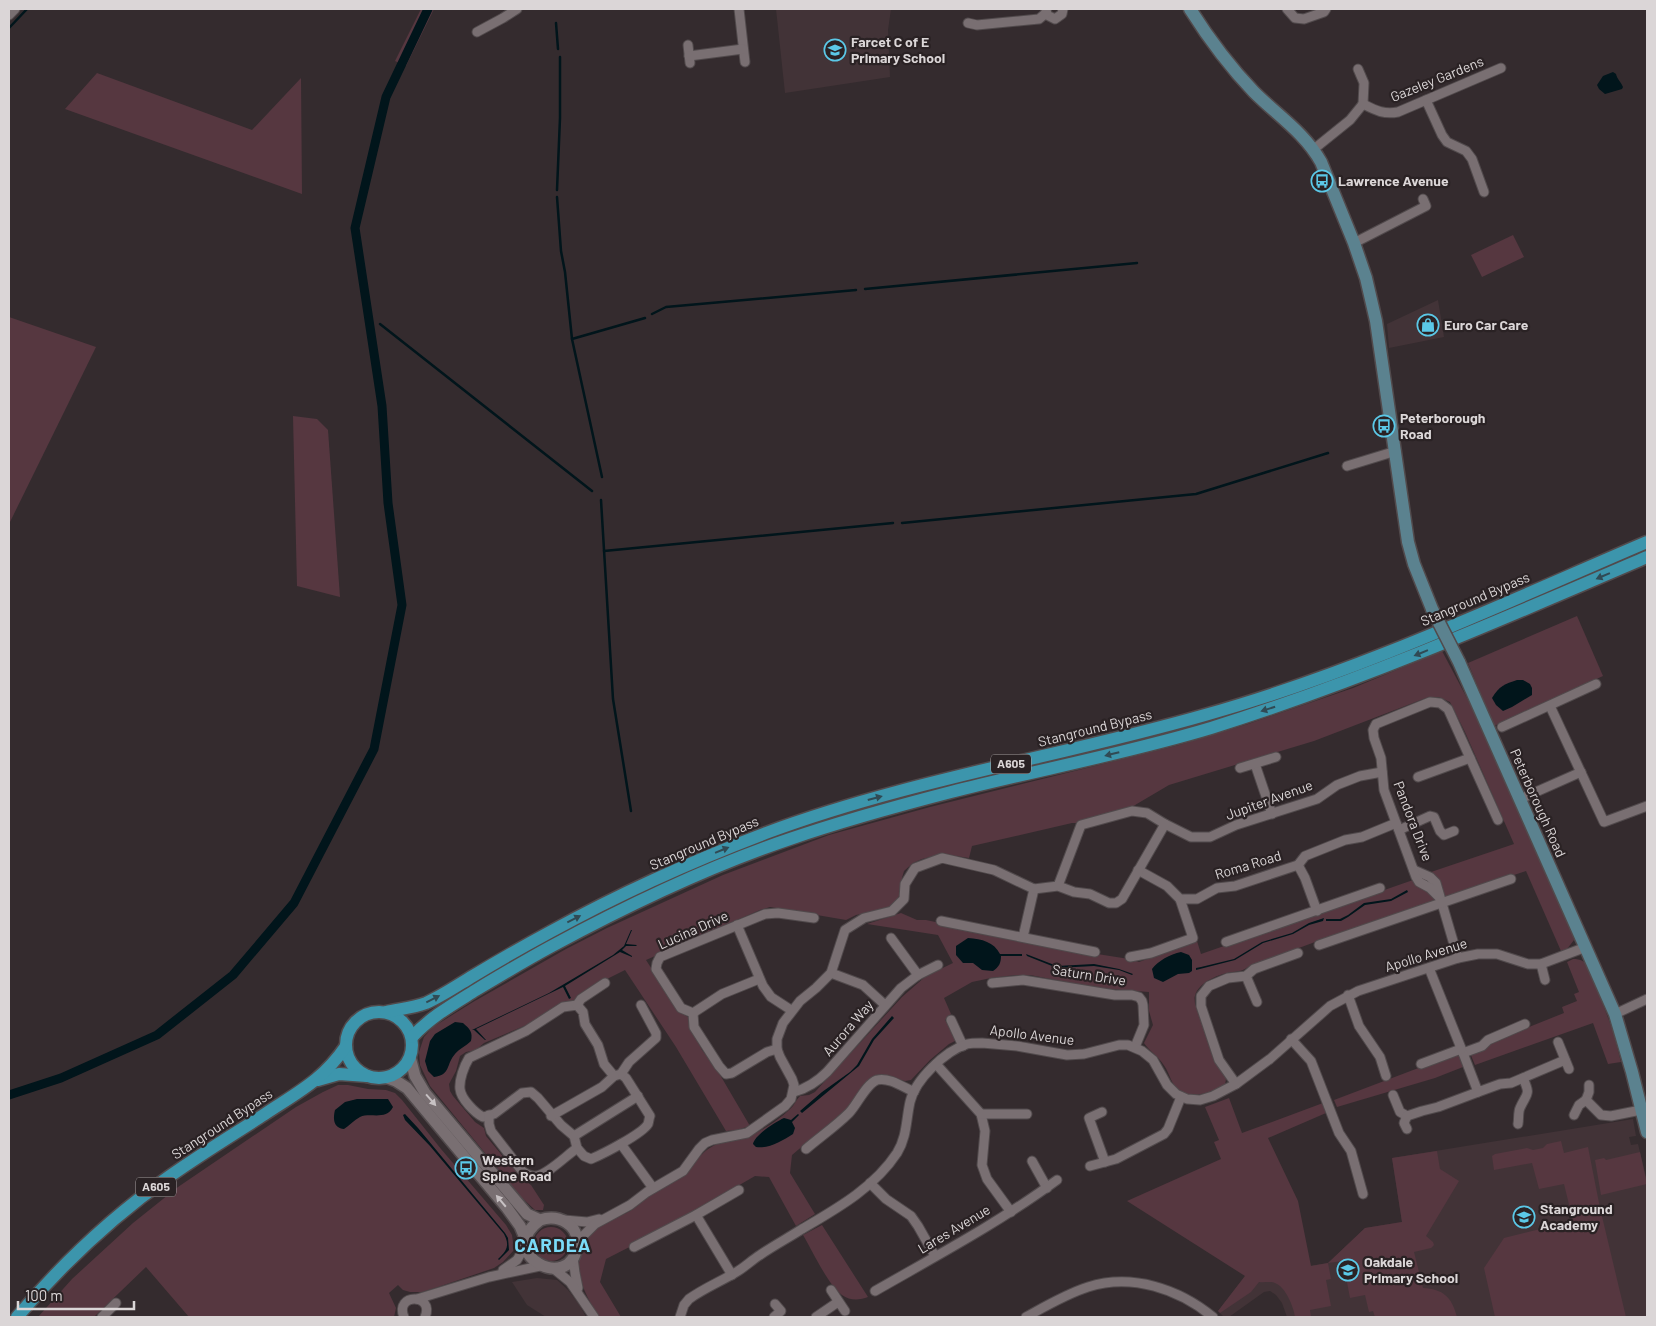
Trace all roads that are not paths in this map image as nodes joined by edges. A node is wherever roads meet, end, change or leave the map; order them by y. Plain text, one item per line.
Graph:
1 (15, 9) edge
2 (498, 9) edge
3 (517, 9) edge
4 (739, 9) edge
5 (1063, 9) edge
6 (1190, 9) edge
7 (1287, 9) edge
8 (1326, 9) edge
9 (1046, 11) edge
10 (9, 15) edge
11 (503, 18) junction
12 (968, 22) dead end
13 (477, 32) dead end
14 (688, 45) dead end
15 (743, 49) junction
16 (745, 62) dead end
17 (1501, 68) dead end
18 (1358, 69) dead end
19 (1426, 100) junction
20 (1363, 104) junction
21 (1314, 149) junction
22 (1484, 192) dead end
23 (1423, 199) dead end
24 (1354, 243) junction
25 (1396, 451) junction
26 (1347, 466) dead end
27 (1647, 542) edge
28 (1647, 556) edge
29 (1596, 684) dead end
30 (1550, 706) junction
31 (1502, 727) dead end
32 (1276, 757) dead end
33 (1470, 758) junction
34 (1255, 764) junction
35 (1240, 768) dead end
36 (1382, 772) junction
37 (1581, 772) junction
38 (1418, 777) dead end
39 (1520, 799) junction
40 (1647, 806) edge
41 (1272, 814) junction
42 (1498, 820) dead end
43 (1165, 824) junction
44 (1398, 826) junction
45 (1454, 831) dead end
46 (1298, 865) junction
47 (1138, 870) junction
48 (1511, 879) dead end
49 (1058, 886) junction
50 (1380, 888) dead end
51 (1034, 889) junction
52 (1180, 899) junction
53 (1440, 900) junction
54 (1317, 910) junction
55 (814, 918) dead end
56 (941, 921) dead end
57 (737, 925) junction
58 (1023, 937) junction
59 (891, 938) dead end
60 (1226, 942) dead end
61 (1319, 945) dead end
62 (1586, 947) junction
63 (1095, 952) dead end
64 (1298, 953) dead end
65 (1130, 956) dead end
66 (1458, 958) junction
67 (1541, 964) junction
68 (938, 965) dead end
69 (1429, 968) junction
70 (831, 973) junction
71 (918, 975) junction
72 (1246, 976) junction
73 (760, 979) junction
74 (1545, 980) dead end
75 (605, 983) dead end
76 (992, 983) dead end
77 (1348, 995) junction
78 (1647, 999) edge
79 (1257, 1002) dead end
80 (577, 1005) junction
81 (641, 1005) dead end
82 (885, 1005) junction
83 (791, 1010) junction
84 (386, 1012) junction
85 (693, 1013) junction
86 (1615, 1014) junction
87 (951, 1020) dead end
88 (1525, 1024) dead end
89 (412, 1037) junction
90 (1291, 1039) junction
91 (1558, 1042) dead end
92 (346, 1046) junction
93 (963, 1046) junction
94 (1135, 1047) junction
95 (777, 1048) junction
96 (1462, 1051) junction
97 (410, 1057) junction
98 (1565, 1060) junction
99 (936, 1064) junction
100 (1422, 1064) dead end
101 (1569, 1070) dead end
102 (617, 1075) junction
103 (368, 1076) junction
104 (1386, 1076) dead end
105 (385, 1077) junction
106 (1523, 1078) junction
107 (316, 1081) junction
108 (1236, 1084) junction
109 (1588, 1085) dead end
110 (794, 1092) junction
111 (914, 1092) junction
112 (1478, 1092) junction
113 (1393, 1095) dead end
114 (638, 1096) junction
115 (1182, 1097) junction
116 (1586, 1100) junction
117 (1641, 1110) junction
118 (1102, 1112) dead end
119 (981, 1114) junction
120 (1028, 1114) dead end
121 (489, 1115) junction
122 (1574, 1115) dead end
123 (552, 1116) junction
124 (1407, 1116) junction
125 (1518, 1124) dead end
126 (1406, 1129) dead end
127 (1647, 1129) edge
128 (574, 1136) junction
129 (621, 1144) junction
130 (577, 1148) junction
131 (806, 1149) dead end
132 (1032, 1161) dead end
133 (1106, 1162) junction
134 (1090, 1166) dead end
135 (1057, 1180) dead end
136 (870, 1183) junction
137 (653, 1188) junction
138 (1046, 1188) junction
139 (739, 1190) dead end
140 (1363, 1194) dead end
141 (1011, 1212) junction
142 (696, 1215) junction
143 (606, 1218) junction
144 (540, 1220) junction
145 (564, 1220) junction
146 (653, 1238) junction
147 (526, 1242) junction
148 (577, 1242) junction
149 (634, 1247) dead end
150 (658, 1248) dead end
151 (935, 1256) junction
152 (574, 1257) junction
153 (540, 1266) junction
154 (554, 1269) junction
155 (732, 1275) junction
156 (489, 1277) junction
157 (448, 1290) junction
158 (831, 1290) dead end
159 (875, 1292) dead end
160 (582, 1298) junction
161 (417, 1299) junction
162 (838, 1302) junction
163 (116, 1303) dead end
164 (775, 1304) dead end
165 (845, 1311) dead end
166 (426, 1314) edge
167 (105, 1316) edge
168 (402, 1316) edge
169 (17, 1317) edge
170 (594, 1317) edge
171 (680, 1317) edge
172 (774, 1317) edge
173 (816, 1317) edge
174 (1026, 1317) edge
175 (1213, 1317) edge

1 - 10 street
2 - 11 street
3 - 11 street
4 - 15 street
5 - 9 street
6 - 21 main road, Peterborough Road
7 - 8 street
9 - 12 street
11 - 13 street
14 - 15 street
15 - 16 street
17 - 19 street, Gazeley Gardens
18 - 20 street
19 - 20 street, Gazeley Gardens
19 - 22 street
20 - 21 street
21 - 24 main road, Peterborough Road
23 - 24 street
24 - 25 main road, Peterborough Road
25 - 26 street
25 - 39 main road, Peterborough Road, bridge
84 -> 27 main road, Stanground Bypass / A605
28 -> 89 main road, Stanground Bypass / A605
29 - 30 street
30 - 31 street
30 - 37 street
32 - 34 street
33 - 36 street, Pandora Drive
33 - 38 street, Pandora Drive
33 - 42 street, Pandora Drive
34 - 35 street
34 - 41 street
36 - 41 street, Jupiter Avenue
36 - 44 street, Pandora Drive
37 - 39 street
37 - 40 street
39 - 62 main road, Peterborough Road
41 - 43 street, Jupiter Avenue
43 - 47 street
43 - 49 street, Jupiter Avenue
44 - 45 street, Roma Road
44 - 46 street, Roma Road
44 - 53 street, Pandora Drive
46 - 52 street, Roma Road
46 - 54 street
47 - 49 street
47 - 52 street
48 - 53 street
49 - 51 street
50 - 54 street
51 - 58 street
51 - 70 street
52 - 65 street
53 - 61 street
53 - 66 street
54 - 60 street
55 - 57 street, Lucina Drive
56 - 58 street
57 - 73 street
57 - 85 street, Lucina Drive
58 - 63 street
59 - 71 street
62 - 67 street, Apollo Avenue
62 - 86 main road, Peterborough Road
64 - 72 street
66 - 67 street, Apollo Avenue
66 - 69 street, Apollo Avenue
67 - 74 street
68 - 71 street, Aurora Way
69 - 77 street, Apollo Avenue
69 - 96 street
70 - 82 street
70 - 83 street
71 - 82 street, Aurora Way
72 - 79 street
72 - 108 street
73 - 83 street
73 - 85 street
75 - 80 street
76 - 94 street, Saturn Drive
77 - 90 street, Apollo Avenue
77 - 104 street
78 - 86 street
80 - 102 street
80 - 121 street
81 - 102 street
82 - 110 street, Aurora Way
83 - 95 street
84 - 89 main road
84 - 92 main road
85 - 95 street
86 - 117 main road, Peterborough Road
87 - 93 street
88 - 96 street
89 - 97 main road
90 - 108 street, Apollo Avenue
90 - 140 street
91 - 98 street
92 - 103 main road
92 - 107 main road, Stanground Bypass / A605
93 - 94 street, Apollo Avenue
93 - 99 street, Apollo Avenue
94 - 115 street
95 - 110 street
96 - 100 street
96 - 112 street
97 - 105 main road
97 -> 144 street
98 - 101 street
98 - 106 street
99 - 111 street, Apollo Avenue
99 - 119 street
102 - 114 street
102 - 123 street
103 - 105 main road
103 - 107 main road, Stanground Bypass / A605
147 -> 105 street
106 - 112 street
106 - 125 street
107 - 169 main road, Stanground Bypass / A605
108 - 115 street, Apollo Avenue
109 - 116 street
110 - 137 street
111 - 131 street
111 - 136 street, Apollo Avenue
112 - 124 street
113 - 124 street
114 - 128 street
114 - 129 street
115 - 133 street
116 - 117 street
116 - 122 street
117 - 127 main road, Peterborough Road
118 - 133 street
119 - 120 street
119 - 141 street
121 - 123 street
121 - 130 street
123 - 128 street
124 - 126 street
128 - 130 street
129 - 130 street
129 - 137 street
132 - 138 street
133 - 134 street
135 - 138 street, Lares Avenue
136 - 151 street
136 - 155 street, Apollo Avenue
137 - 143 street
138 - 141 street, Lares Avenue
139 - 142 street
141 - 151 street, Lares Avenue
142 - 146 street
142 - 155 street
143 - 145 street
143 - 148 street
144 - 145 street
144 - 147 street
145 - 148 street
146 - 149 street
146 - 150 street
147 - 153 street
147 - 156 street
148 - 152 street
151 - 159 street, Lares Avenue
152 - 154 street
152 - 160 street
153 - 154 street
153 - 156 street
154 - 160 street
155 - 171 street, Apollo Avenue
156 - 157 street
157 - 161 street
157 - 166 street
158 - 162 street
160 - 170 street
161 - 166 street
161 - 168 street
162 - 165 street
162 - 173 street
163 - 167 street
164 - 172 street
174 - 175 street

